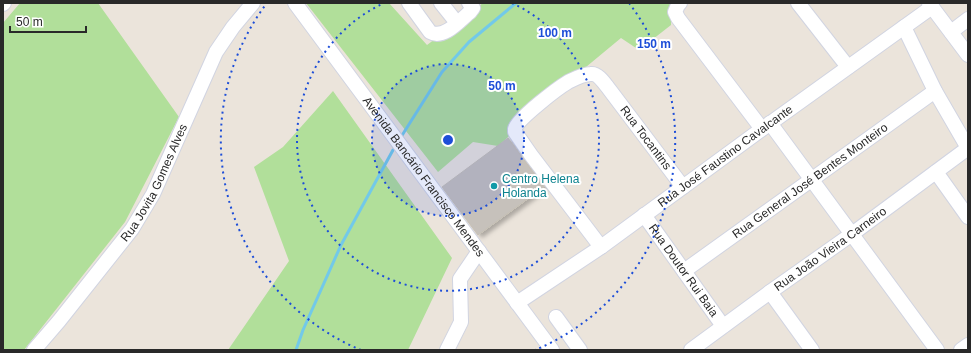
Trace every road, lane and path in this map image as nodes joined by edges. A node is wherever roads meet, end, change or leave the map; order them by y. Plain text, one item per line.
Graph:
1 (253, 3) edge
2 (296, 3) edge
3 (409, 3) edge
4 (441, 3) edge
5 (469, 3) edge
6 (680, 3) edge
7 (798, 3) edge
8 (930, 5) edge
9 (968, 20) edge
10 (457, 23) junction
11 (904, 27) junction
12 (951, 32) junction
13 (968, 54) edge
14 (848, 67) junction
15 (935, 91) junction
16 (766, 126) junction
17 (968, 148) edge
18 (936, 172) junction
19 (812, 179) junction
20 (683, 187) junction
21 (644, 215) junction
22 (968, 217) edge
23 (852, 234) junction
24 (601, 247) junction
25 (479, 251) junction
26 (684, 271) junction
27 (770, 292) junction
28 (517, 303) junction
29 (556, 317) dead end
30 (723, 326) junction
31 (968, 345) edge
32 (34, 350) edge
33 (447, 350) edge
34 (552, 350) edge
35 (580, 350) edge
36 (691, 350) edge
37 (812, 350) edge
38 (937, 350) edge
39 (961, 350) edge

1 - 32 street, Rua Jovita Gomes Alves
2 - 25 street, Avenida Bancário Francisco Mendes
3 - 10 street
4 - 10 street
5 - 10 street
6 - 16 street
7 - 14 street
8 - 11 street, Rua José Faustino Cavalcante
8 - 12 street
9 - 12 street
11 - 14 street, Rua José Faustino Cavalcante
11 - 15 street
12 - 13 street
14 - 16 street, Rua José Faustino Cavalcante
15 - 17 street
15 - 19 street, Rua General José Bentes Monteiro
16 - 19 street
16 - 20 street, Rua José Faustino Cavalcante
17 - 18 street, Rua João Vieira Carneiro
18 - 22 street
18 - 23 street, Rua João Vieira Carneiro
19 - 23 street
19 - 26 street, Rua General José Bentes Monteiro
20 - 21 street, Rua José Faustino Cavalcante
20 - 24 street, Rua Tocantins
21 - 24 street, Rua José Faustino Cavalcante
21 - 26 street, Rua Doutor Rui Baia
23 - 27 street, Rua João Vieira Carneiro
23 - 38 street
24 - 28 street, Rua José Faustino Cavalcante
25 - 28 street, Avenida Bancário Francisco Mendes
25 - 33 street
26 - 30 street, Rua Doutor Rui Baia
27 - 30 street, Rua João Vieira Carneiro
27 - 37 street
28 - 34 street, Avenida Bancário Francisco Mendes
29 - 35 street
30 - 36 street, Rua João Vieira Carneiro
31 - 39 street

